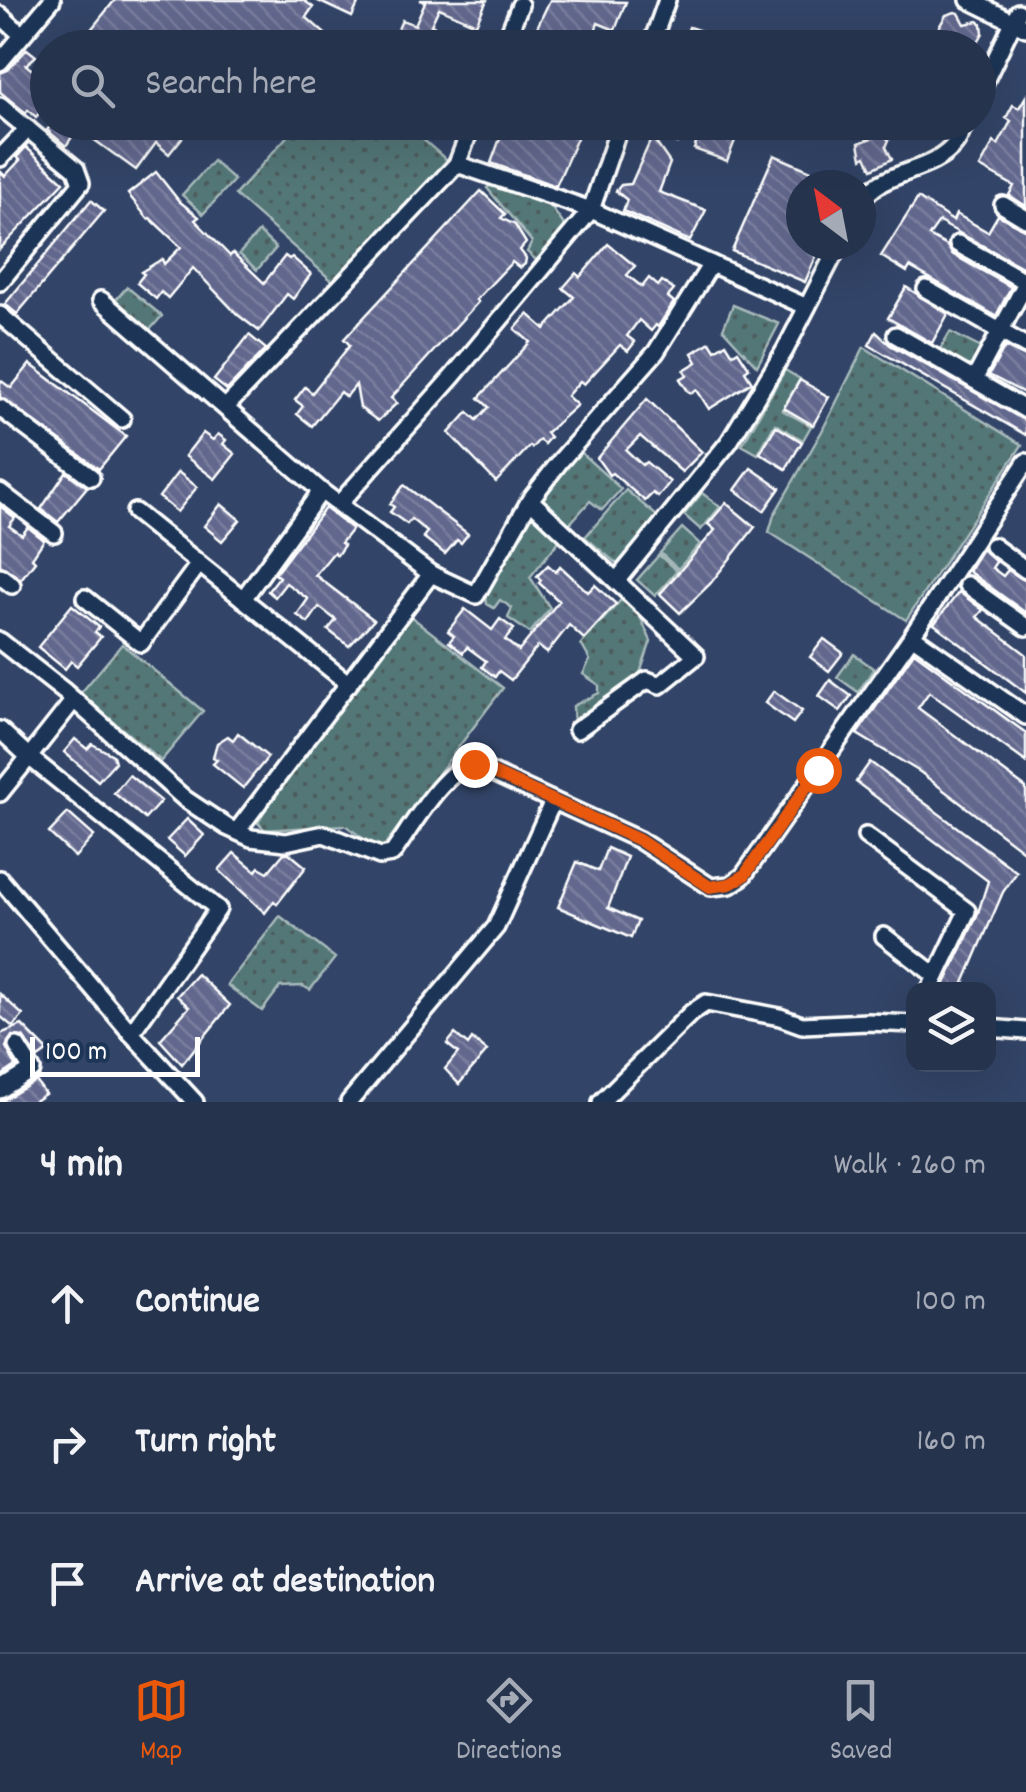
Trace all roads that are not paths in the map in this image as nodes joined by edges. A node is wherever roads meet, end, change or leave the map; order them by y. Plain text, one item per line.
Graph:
1 (52, 0) edge
2 (667, 0) edge
3 (969, 0) edge
4 (993, 0) edge
5 (520, 4) dead end
6 (1019, 14) edge
7 (0, 16) edge
8 (510, 30) edge
9 (656, 30) edge
10 (22, 35) junction
11 (996, 60) edge
12 (0, 62) edge
13 (0, 106) edge
14 (28, 130) joint
15 (40, 140) edge
16 (467, 140) edge
17 (615, 140) edge
18 (958, 140) edge
19 (0, 158) edge
20 (457, 164) junction
21 (876, 186) edge
22 (1003, 205) dead end
23 (590, 210) junction
24 (1026, 219) edge
25 (958, 244) dead end
26 (831, 260) edge
27 (712, 264) junction
28 (0, 282) edge
29 (1026, 282) edge
30 (926, 289) dead end
31 (102, 300) dead end
32 (807, 307) junction
33 (0, 315) edge
34 (1000, 331) junction
35 (896, 335) dead end
36 (1026, 346) edge
37 (974, 380) junction
38 (226, 407) junction
39 (0, 408) edge
40 (1026, 410) edge
41 (122, 419) dead end
42 (1026, 462) edge
43 (91, 477) dead end
44 (1010, 486) junction
45 (321, 491) junction
46 (0, 492) edge
47 (1026, 497) edge
48 (530, 500) junction
49 (339, 504) junction
50 (135, 512) dead end
51 (54, 533) dead end
52 (992, 546) dead end
53 (200, 564) junction
54 (1026, 570) edge
55 (431, 574) junction
56 (618, 580) junction
57 (967, 585) dead end
58 (86, 598) dead end
59 (243, 599) junction
60 (1026, 627) edge
61 (912, 636) junction
62 (0, 641) edge
63 (348, 684) junction
64 (74, 700) junction
65 (1026, 716) edge
66 (0, 730) edge
67 (577, 730) dead end
68 (30, 757) junction
69 (0, 793) edge
70 (553, 801) junction
71 (237, 831) junction
72 (866, 836) dead end
73 (0, 878) edge
74 (884, 936) dead end
75 (932, 982) edge
76 (933, 982) edge
77 (906, 1024) edge
78 (996, 1029) edge
79 (1026, 1031) edge
80 (131, 1033) junction
81 (16, 1046) dead end
82 (0, 1090) edge
83 (195, 1102) edge
84 (349, 1102) edge
85 (601, 1102) edge

1 - 10 street
2 - 9 street
3 - 6 street
4 - 6 street
5 - 8 street
6 - 11 street
7 - 10 street
10 - 12 street
13 - 14 street
14 - 19 street
15 - 28 street
16 - 20 street
17 - 23 street
18 - 21 street
20 - 23 street
20 - 38 street
22 - 24 street
23 - 27 street
23 - 49 street
25 - 29 street
26 - 32 street
27 - 32 street
27 - 48 street
29 - 34 street
30 - 34 street
31 - 38 street
32 - 56 street
33 - 41 street
34 - 36 street
34 - 37 street
35 - 37 street
37 - 40 street
38 - 45 street
39 - 43 street
42 - 44 street
44 - 47 street
44 - 61 street
45 - 49 street
45 - 59 street
46 - 51 street
48 - 55 street
48 - 56 street
49 - 55 street
50 - 53 street
52 - 54 street
53 - 58 street
53 - 59 street
55 - 63 street
56 - 67 street
57 - 60 street
59 - 63 street
61 - 65 street
61 - 70 street
62 - 64 street
63 - 71 street
64 - 68 street
64 - 71 street
66 - 68 street
68 - 69 street
68 - 80 street
70 - 71 street
70 - 84 street
72 - 76 street
73 - 80 street
74 - 75 street
77 - 85 street
78 - 79 street
80 - 83 street
81 - 82 street

